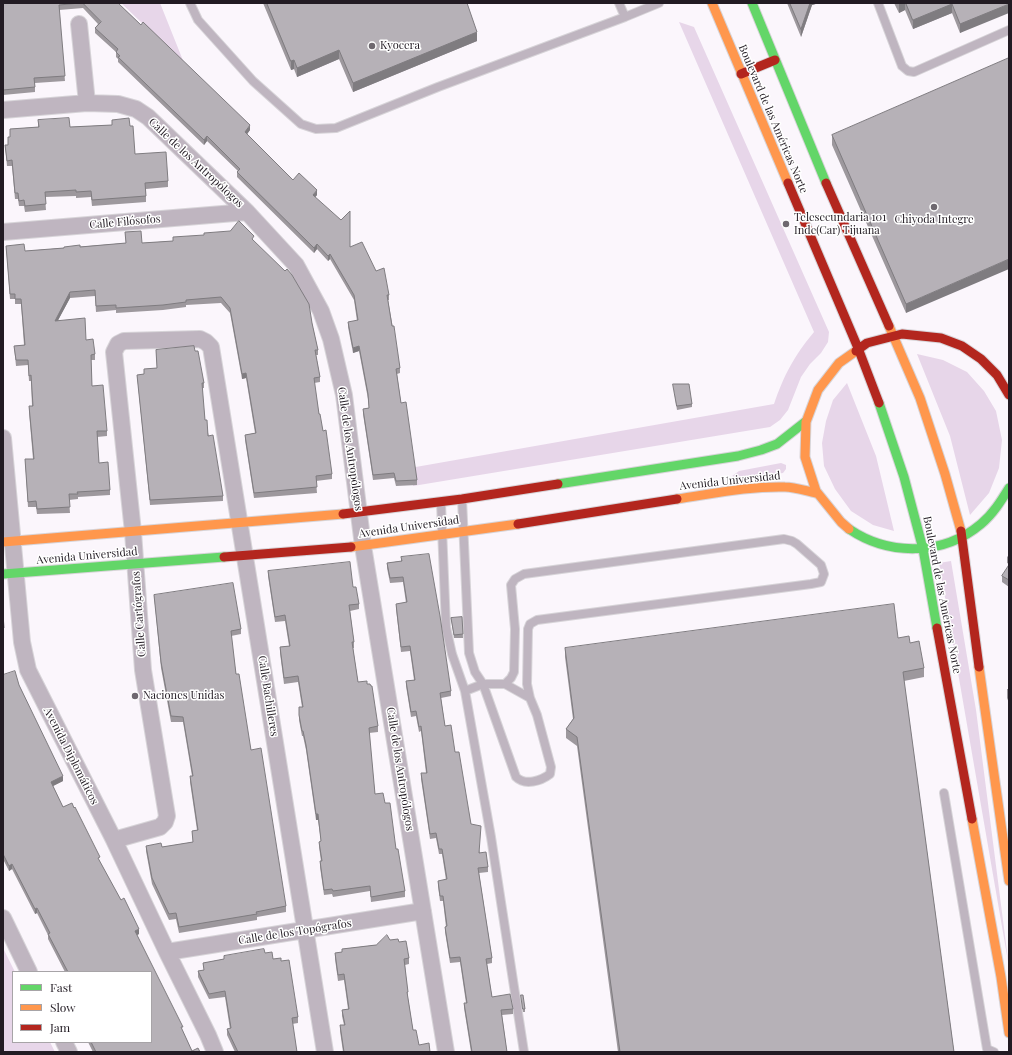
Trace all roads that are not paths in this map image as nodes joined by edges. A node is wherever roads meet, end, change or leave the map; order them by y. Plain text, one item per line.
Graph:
1 (190, 3) edge
2 (619, 3) edge
3 (659, 3) edge
4 (712, 3) edge
5 (752, 3) edge
6 (878, 3) edge
7 (625, 17) junction
8 (79, 24) dead end
9 (1009, 30) edge
10 (775, 60) junction
11 (740, 74) junction
12 (87, 103) junction
13 (3, 110) edge
14 (247, 212) junction
15 (3, 232) edge
16 (894, 336) junction
17 (206, 342) joint
18 (858, 348) junction
19 (1009, 395) edge
20 (805, 422) junction
21 (3, 438) edge
22 (1009, 488) edge
23 (816, 493) junction
24 (462, 499) junction
25 (440, 502) junction
26 (359, 512) junction
27 (240, 523) junction
28 (133, 532) junction
29 (464, 532) junction
30 (442, 535) junction
31 (963, 537) junction
32 (7, 542) edge
33 (363, 546) junction
34 (923, 549) junction
35 (246, 555) junction
36 (135, 564) junction
37 (9, 574) edge
38 (483, 684) junction
39 (505, 684) junction
40 (465, 691) junction
41 (530, 698) junction
42 (944, 793) dead end
43 (114, 840) junction
44 (1009, 881) edge
45 (423, 911) junction
46 (3, 918) edge
47 (306, 930) junction
48 (167, 952) junction
49 (29, 971) edge
50 (1009, 1033) edge
51 (64, 1043) edge
52 (69, 1052) edge
53 (215, 1052) edge
54 (325, 1052) edge
55 (446, 1052) edge
56 (524, 1052) edge
57 (994, 1052) edge

1 - 7 lane
2 - 7 lane
3 - 7 lane
4 - 11 street, Boulevard de las Américas Norte
5 - 10 street, Boulevard de las Américas Norte
6 - 9 lane
8 - 12 street
10 - 11 street
10 - 16 street, Boulevard de las Américas Norte
11 - 18 street, Boulevard de las Américas Norte
12 - 13 street, Calle de los Antropólogos
12 - 14 street, Calle de los Antropólogos
14 - 15 street, Calle Filósofos
14 - 26 street, Calle de los Antropólogos
16 - 18 street
16 - 19 street
16 - 31 street, Boulevard de las Américas Norte
17 - 27 street, Calle Bachilleres
17 - 28 street, Calle Cartógrafos
18 - 20 street
18 - 34 street, Boulevard de las Américas Norte
20 - 23 street
20 - 24 street, Avenida Universidad
21 - 32 street, Avenida Diplomáticos
22 - 31 street
23 - 29 street, Avenida Universidad
23 - 34 street
24 - 25 street, Avenida Universidad
24 - 29 lane
25 - 26 street, Avenida Universidad
25 - 30 lane
26 - 27 street, Avenida Universidad
26 - 33 street, Calle de los Antropólogos
27 - 28 street, Avenida Universidad
27 - 35 street, Calle Bachilleres
28 - 32 street, Avenida Universidad
28 - 36 street, Calle Cartógrafos
29 - 30 street, Avenida Universidad
29 - 38 lane
30 - 33 street, Avenida Universidad
30 - 40 lane
31 - 34 street
31 - 44 street, Boulevard de las Américas Norte
32 - 37 street, Avenida Diplomáticos
33 - 35 street, Avenida Universidad
33 - 45 street, Calle de los Antropólogos
34 - 50 street, Boulevard de las Américas Norte
35 - 36 street, Avenida Universidad
35 - 47 street, Calle Bachilleres
36 - 37 street, Avenida Universidad
36 - 43 street, Calle Cartógrafos
37 - 43 street, Avenida Diplomáticos
38 - 39 lane
38 - 40 lane
38 - 41 lane
39 - 41 lane
39 - 41 lane
40 - 56 lane
42 - 57 lane
43 - 48 street, Avenida Diplomáticos
45 - 47 street, Calle de los Topógrafos
45 - 55 street, Calle de los Antropólogos
46 - 49 street
47 - 48 street, Calle de los Topógrafos
47 - 54 street, Calle Bachilleres
48 - 53 street, Avenida Diplomáticos
51 - 52 street

